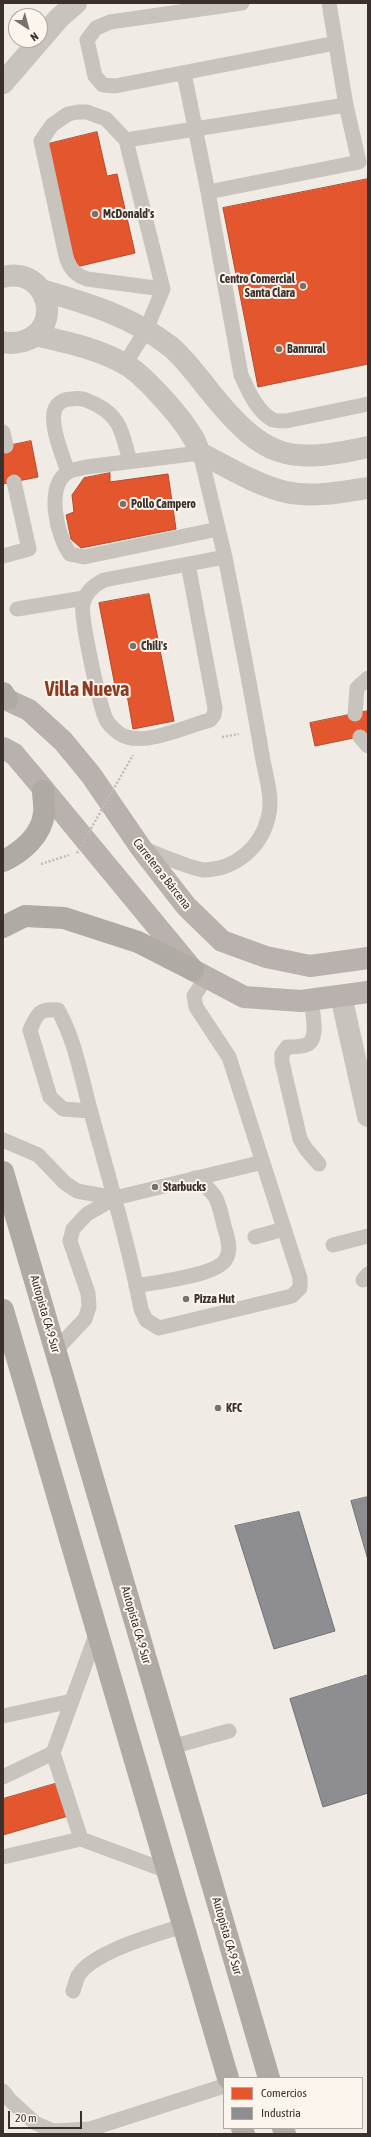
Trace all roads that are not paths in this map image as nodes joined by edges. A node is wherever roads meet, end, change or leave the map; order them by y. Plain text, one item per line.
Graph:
1 (76, 3) edge
2 (242, 3) edge
3 (329, 3) edge
4 (59, 10) edge
5 (48, 27) edge
6 (336, 43) junction
7 (33, 48) edge
8 (184, 73) junction
9 (3, 83) edge
10 (346, 105) junction
11 (195, 129) junction
12 (126, 140) junction
13 (208, 192) junction
14 (8, 273) edge
15 (164, 289) junction
16 (41, 290) junction
17 (146, 330) junction
18 (35, 335) junction
19 (3, 342) edge
20 (125, 364) junction
21 (368, 404) edge
22 (368, 447) edge
23 (200, 453) junction
24 (130, 461) junction
25 (68, 472) junction
26 (14, 482) dead end
27 (368, 488) edge
28 (218, 529) junction
29 (3, 556) edge
30 (225, 557) junction
31 (188, 564) junction
32 (84, 598) junction
33 (17, 609) dead end
34 (368, 678) edge
35 (4, 697) edge
36 (355, 714) dead end
37 (3, 748) edge
38 (43, 791) junction
39 (141, 848) junction
40 (3, 861) edge
41 (3, 927) edge
42 (368, 958) edge
43 (200, 974) junction
44 (368, 992) edge
45 (341, 996) junction
46 (311, 1000) junction
47 (90, 1111) junction
48 (368, 1116) edge
49 (3, 1140) edge
50 (263, 1162) junction
51 (319, 1164) dead end
52 (3, 1172) edge
53 (195, 1178) junction
54 (115, 1198) junction
55 (284, 1229) junction
56 (368, 1236) edge
57 (255, 1237) dead end
58 (332, 1245) dead end
59 (136, 1286) junction
60 (3, 1310) edge
61 (55, 1351) junction
62 (97, 1632) junction
63 (72, 1701) junction
64 (3, 1716) edge
65 (229, 1731) dead end
66 (171, 1747) junction
67 (53, 1753) junction
68 (3, 1777) edge
69 (81, 1838) junction
70 (3, 1857) edge
71 (167, 1871) junction
72 (183, 1926) junction
73 (73, 1991) dead end
74 (228, 2077) edge
75 (269, 2077) edge
76 (223, 2086) edge
77 (3, 2091) edge

1 - 4 street
2 - 8 lane
3 - 6 lane
4 - 5 street
6 - 8 lane
6 - 10 lane
7 - 9 street
8 - 11 lane
10 - 11 lane
10 - 13 lane
11 - 12 lane
11 - 13 lane
12 - 15 lane
12 - 15 lane
13 - 21 lane
14 - 16 street
15 - 17 lane
16 - 17 street
16 - 18 street
17 - 20 lane
17 - 22 street
18 - 19 street
18 - 20 street
20 - 23 street
23 - 24 lane
23 - 27 street
23 - 28 lane
24 - 25 lane
24 - 25 lane
25 - 28 lane
26 - 29 lane
28 - 30 lane
30 - 31 lane
30 - 39 lane
31 - 32 lane
31 - 32 lane
32 - 33 lane
34 - 36 lane
35 - 39 main road, Carretera a Bárcena
37 - 38 main road
38 - 40 highway
38 - 43 main road
39 - 42 main road, Carretera a Bárcena
41 - 43 highway
43 - 46 main road
43 - 50 lane
44 - 45 main road
45 - 46 main road
45 - 48 street
46 - 51 lane
47 - 47 lane
47 - 54 lane
49 - 54 lane
50 - 53 lane
50 - 55 lane
52 - 61 highway, Autopista CA-9 Sur
53 - 54 lane
53 - 59 lane
54 - 59 lane
54 - 61 lane
55 - 57 lane
55 - 59 lane
56 - 58 lane
60 - 62 highway
61 - 66 highway, Autopista CA-9 Sur
62 - 63 lane
62 - 71 highway
63 - 64 lane
63 - 67 lane
65 - 66 lane
66 - 75 highway, Autopista CA-9 Sur
67 - 68 lane
67 - 69 lane
69 - 70 lane
69 - 71 lane
71 - 72 highway
72 - 73 lane
72 - 74 highway
76 - 77 lane

